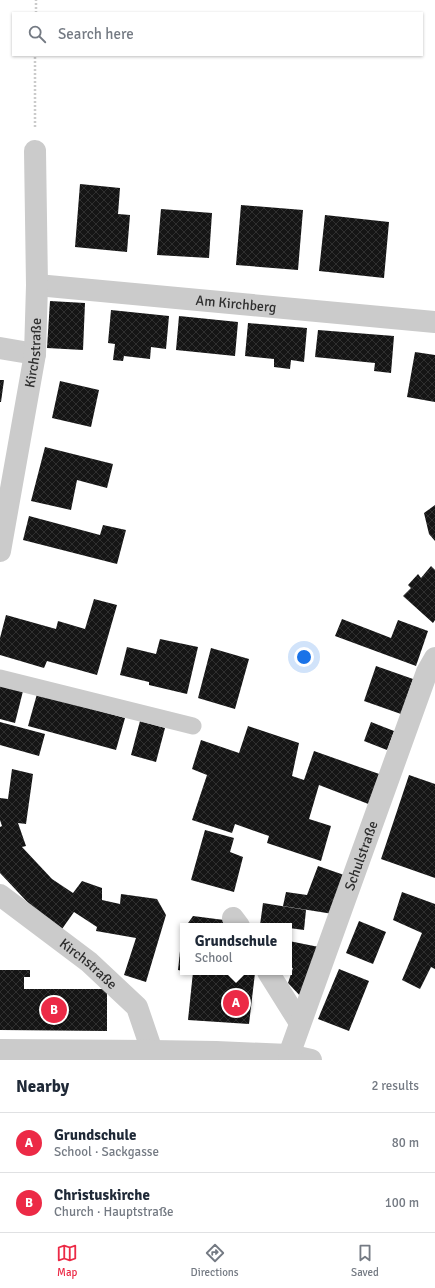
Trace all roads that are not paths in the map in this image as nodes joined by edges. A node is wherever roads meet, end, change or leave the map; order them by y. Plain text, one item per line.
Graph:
1 (35, 151) road end
2 (37, 285) junction
3 (435, 322) edge
4 (0, 348) edge
5 (35, 354) junction
6 (0, 551) edge
7 (432, 668) edge
8 (0, 678) edge
9 (193, 726) dead end
10 (0, 895) edge
11 (270, 975) edge
12 (300, 1023) junction
13 (0, 1050) edge
14 (152, 1051) junction
15 (289, 1055) junction
16 (311, 1060) edge

1 - 2 street, Kirchstraße
2 - 3 street, Am Kirchberg
2 - 5 street, Kirchstraße
4 - 5 street
5 - 6 street, Kirchstraße
7 - 12 street, Schulstraße
8 - 9 lane
10 - 14 street, Kirchstraße
11 - 12 street
12 - 15 street, Schulstraße
13 - 14 street
14 - 15 street
15 - 16 street

